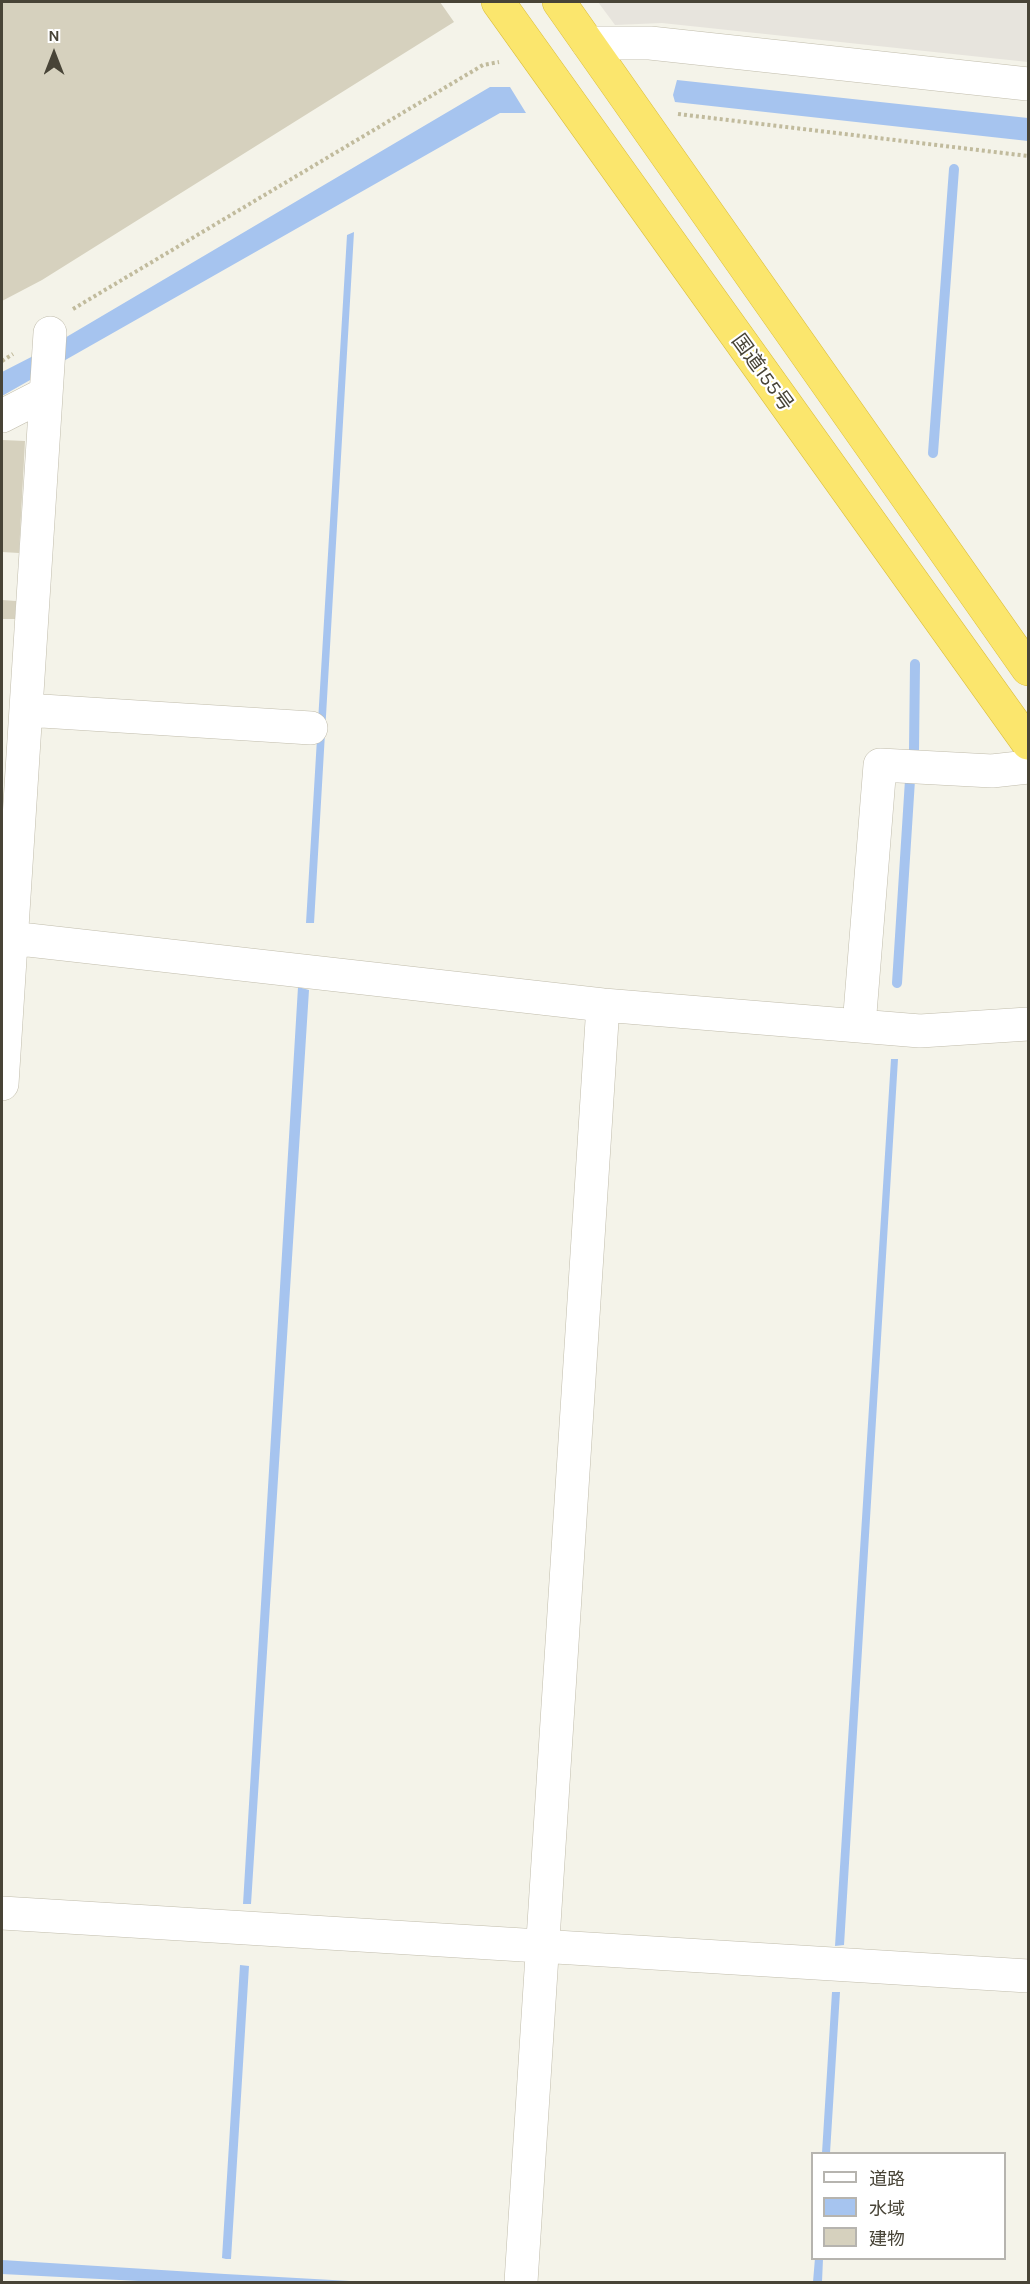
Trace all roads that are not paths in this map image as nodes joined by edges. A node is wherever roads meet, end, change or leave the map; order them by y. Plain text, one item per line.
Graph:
1 (498, 2) edge
2 (559, 2) edge
3 (588, 43) junction
4 (1029, 84) edge
5 (50, 337) road end
6 (45, 388) junction
7 (2, 416) edge
8 (1029, 669) edge
9 (26, 710) junction
10 (311, 728) dead end
11 (1029, 743) edge
12 (1029, 767) edge
13 (6, 937) edge
14 (603, 1005) junction
15 (1029, 1024) edge
16 (860, 1026) junction
17 (2, 1084) edge
18 (2, 1913) edge
19 (543, 1946) junction
20 (1029, 1976) edge
21 (521, 2283) edge

1 - 11 highway, 国道155号
2 - 3 highway
3 - 4 street
3 - 8 highway
5 - 6 street
6 - 7 street
6 - 9 street
9 - 10 street
9 - 13 street
12 - 16 street
13 - 14 street
13 - 17 street
14 - 16 street
14 - 19 street
15 - 16 street
18 - 19 street
19 - 20 street
19 - 21 street

